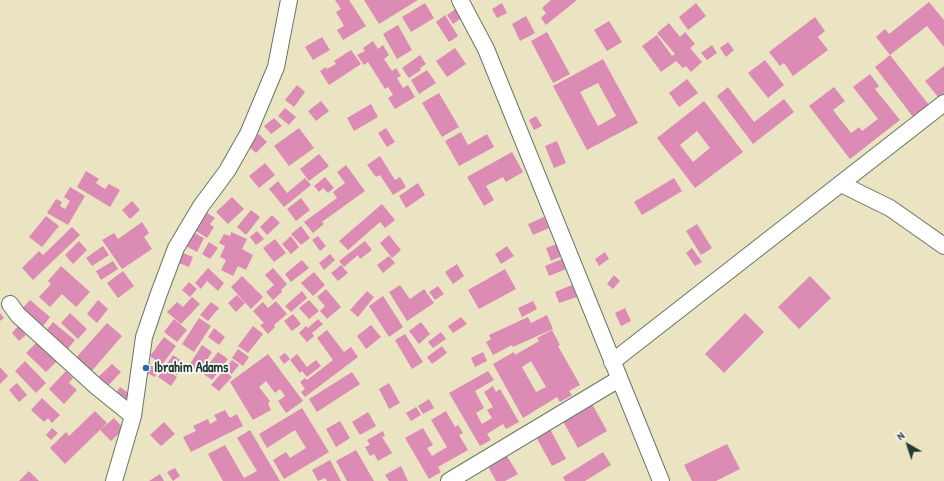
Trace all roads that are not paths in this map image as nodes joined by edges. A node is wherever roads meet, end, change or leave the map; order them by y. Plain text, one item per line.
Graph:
1 (288, 0) edge
2 (467, 3) edge
3 (944, 103) edge
4 (841, 184) junction
5 (944, 246) edge
6 (10, 304) dead end
7 (612, 362) junction
8 (619, 380) junction
9 (133, 416) junction
10 (114, 481) edge
11 (449, 481) edge
12 (661, 481) edge

1 - 9 street
2 - 7 street
3 - 4 street
4 - 5 street
4 - 7 street
6 - 9 street
7 - 8 street
8 - 11 street
8 - 12 street
9 - 10 street

